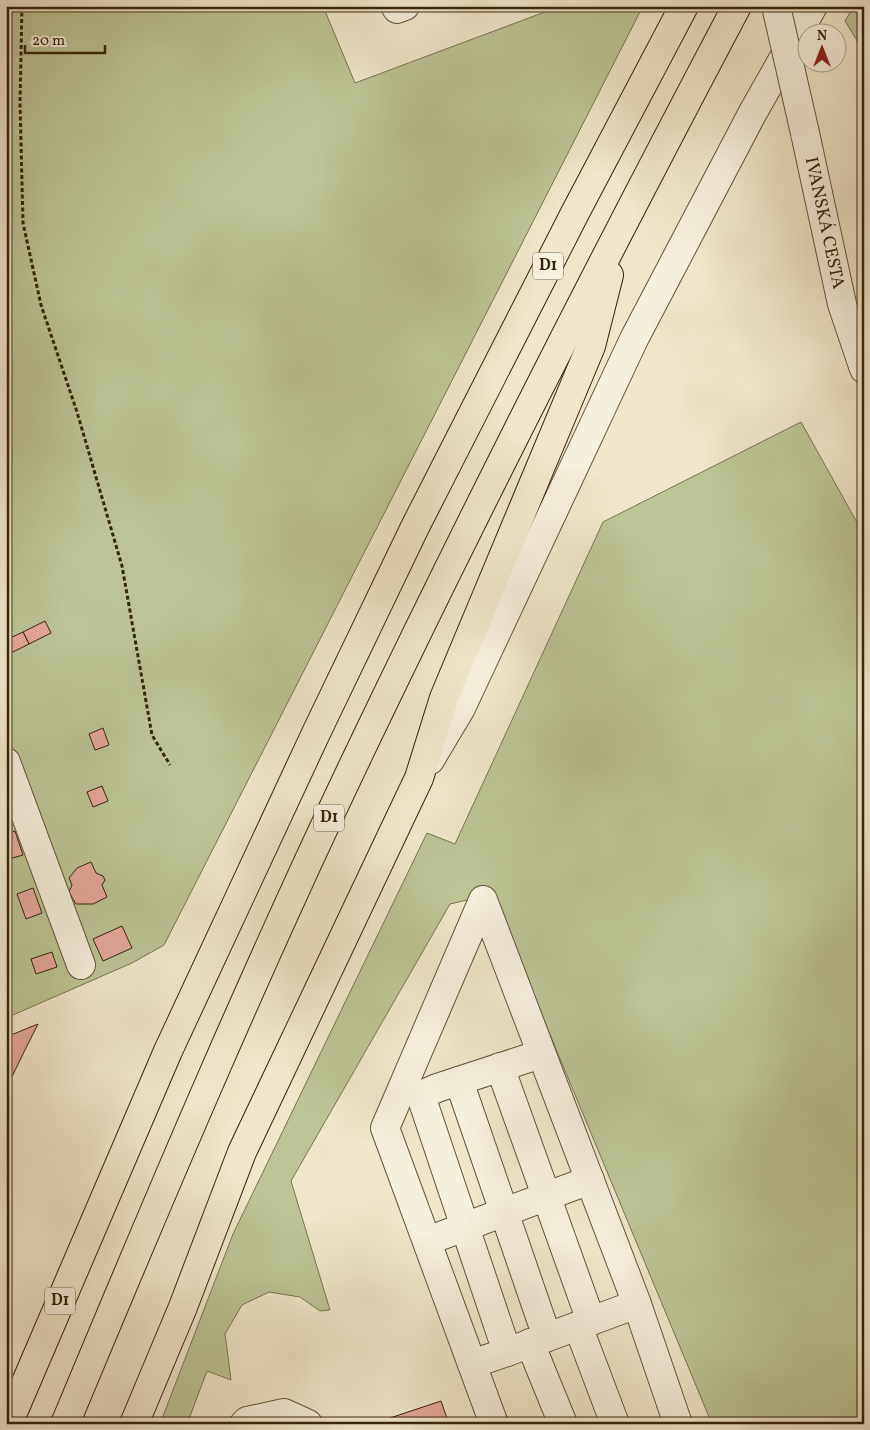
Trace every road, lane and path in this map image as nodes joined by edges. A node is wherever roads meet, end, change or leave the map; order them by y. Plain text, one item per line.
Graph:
1 (22, 6) edge
2 (394, 6) edge
3 (405, 6) edge
4 (684, 6) edge
5 (737, 6) edge
6 (776, 6) edge
7 (813, 6) edge
8 (621, 226) junction
9 (864, 369) edge
10 (6, 762) edge
11 (170, 765) dead end
12 (418, 778) junction
13 (81, 965) dead end
14 (542, 1054) junction
15 (500, 1067) junction
16 (459, 1081) junction
17 (590, 1180) junction
18 (548, 1196) junction
19 (504, 1212) junction
20 (465, 1228) junction
21 (427, 1241) junction
22 (637, 1304) junction
23 (585, 1323) junction
24 (528, 1344) junction
25 (472, 1364) junction
26 (13, 1401) edge
27 (8, 1424) edge
28 (65, 1424) edge
29 (134, 1424) edge
30 (244, 1424) edge
31 (308, 1424) edge
32 (494, 1424) edge
33 (563, 1424) edge
34 (615, 1424) edge
35 (678, 1424) edge

1 - 11 path
2 - 3 street
4 - 26 highway, D1
5 - 8 highway, D1
6 - 9 street, IVANSKÁ CESTA, bridge
7 - 12 street
8 - 12 highway
8 - 28 highway, D1
10 - 13 street
12 - 29 highway
14 - 15 street
14 - 17 street
14 - 21 street
15 - 16 street
15 - 18 street
16 - 19 street
16 - 20 street
17 - 18 street
17 - 22 street
18 - 19 street
18 - 23 street
19 - 20 street
19 - 24 street
20 - 21 street
20 - 24 street
21 - 25 street
22 - 23 street
22 - 35 street
23 - 24 street
23 - 34 street
24 - 25 street
24 - 33 street
25 - 32 street
26 - 27 highway, D1
30 - 31 street

